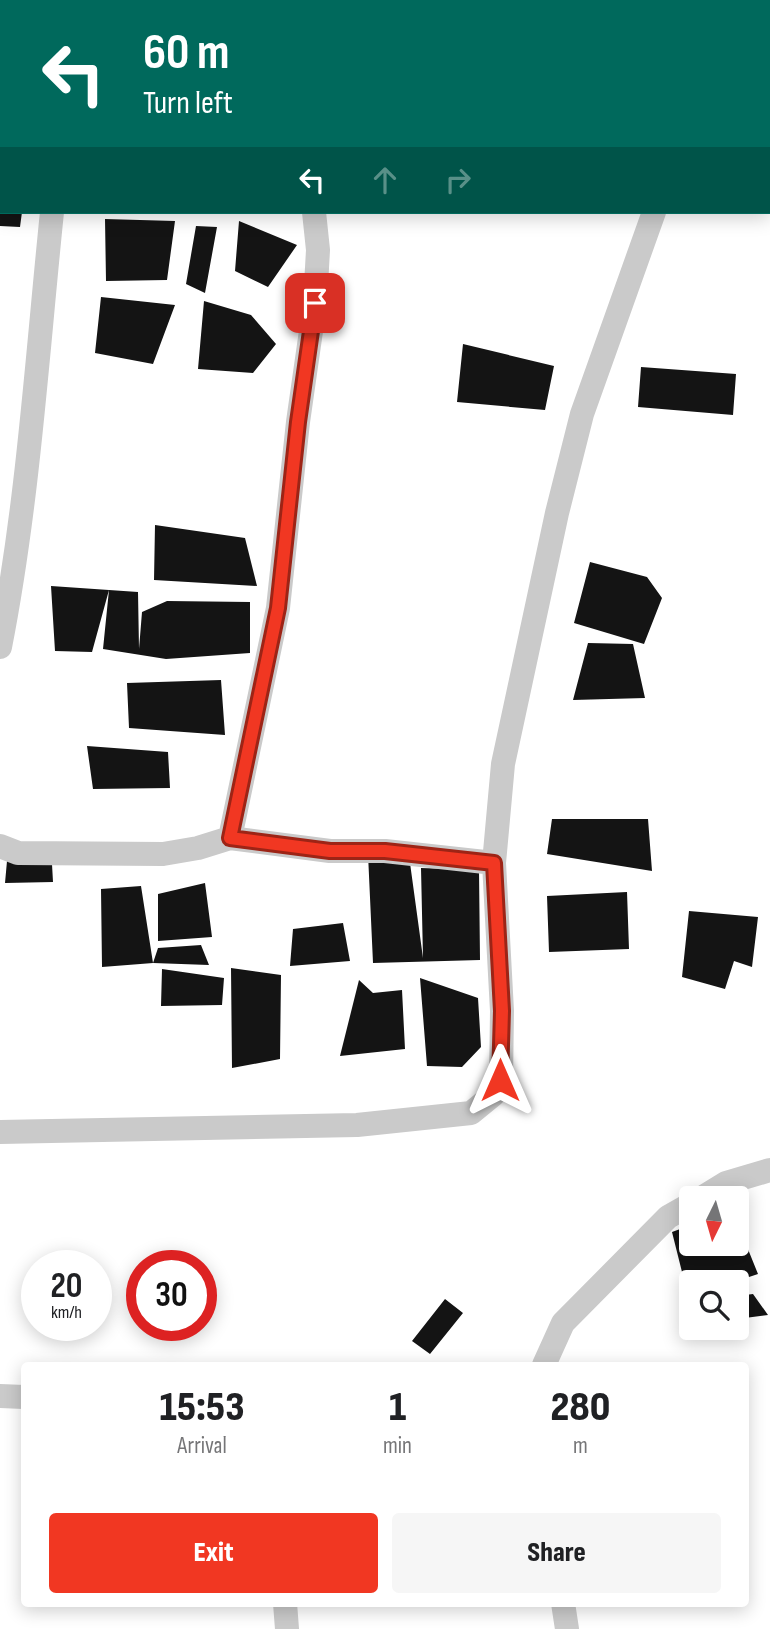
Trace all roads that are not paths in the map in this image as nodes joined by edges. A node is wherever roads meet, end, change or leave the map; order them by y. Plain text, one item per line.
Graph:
1 (52, 214) edge
2 (314, 214) edge
3 (653, 214) edge
4 (0, 647) edge
5 (230, 838) junction
6 (0, 846) edge
7 (494, 863) junction
8 (0, 1132) edge
9 (770, 1170) edge
10 (721, 1186) edge
11 (679, 1211) edge
12 (545, 1362) edge
13 (0, 1396) edge
14 (21, 1397) edge
15 (285, 1607) edge
16 (564, 1607) edge
17 (288, 1629) edge
18 (567, 1629) edge

1 - 4 street
2 - 5 street
3 - 7 street
5 - 6 street
5 - 7 street
7 - 8 street
9 - 10 street
11 - 12 street
13 - 14 street
15 - 17 street
16 - 18 street

